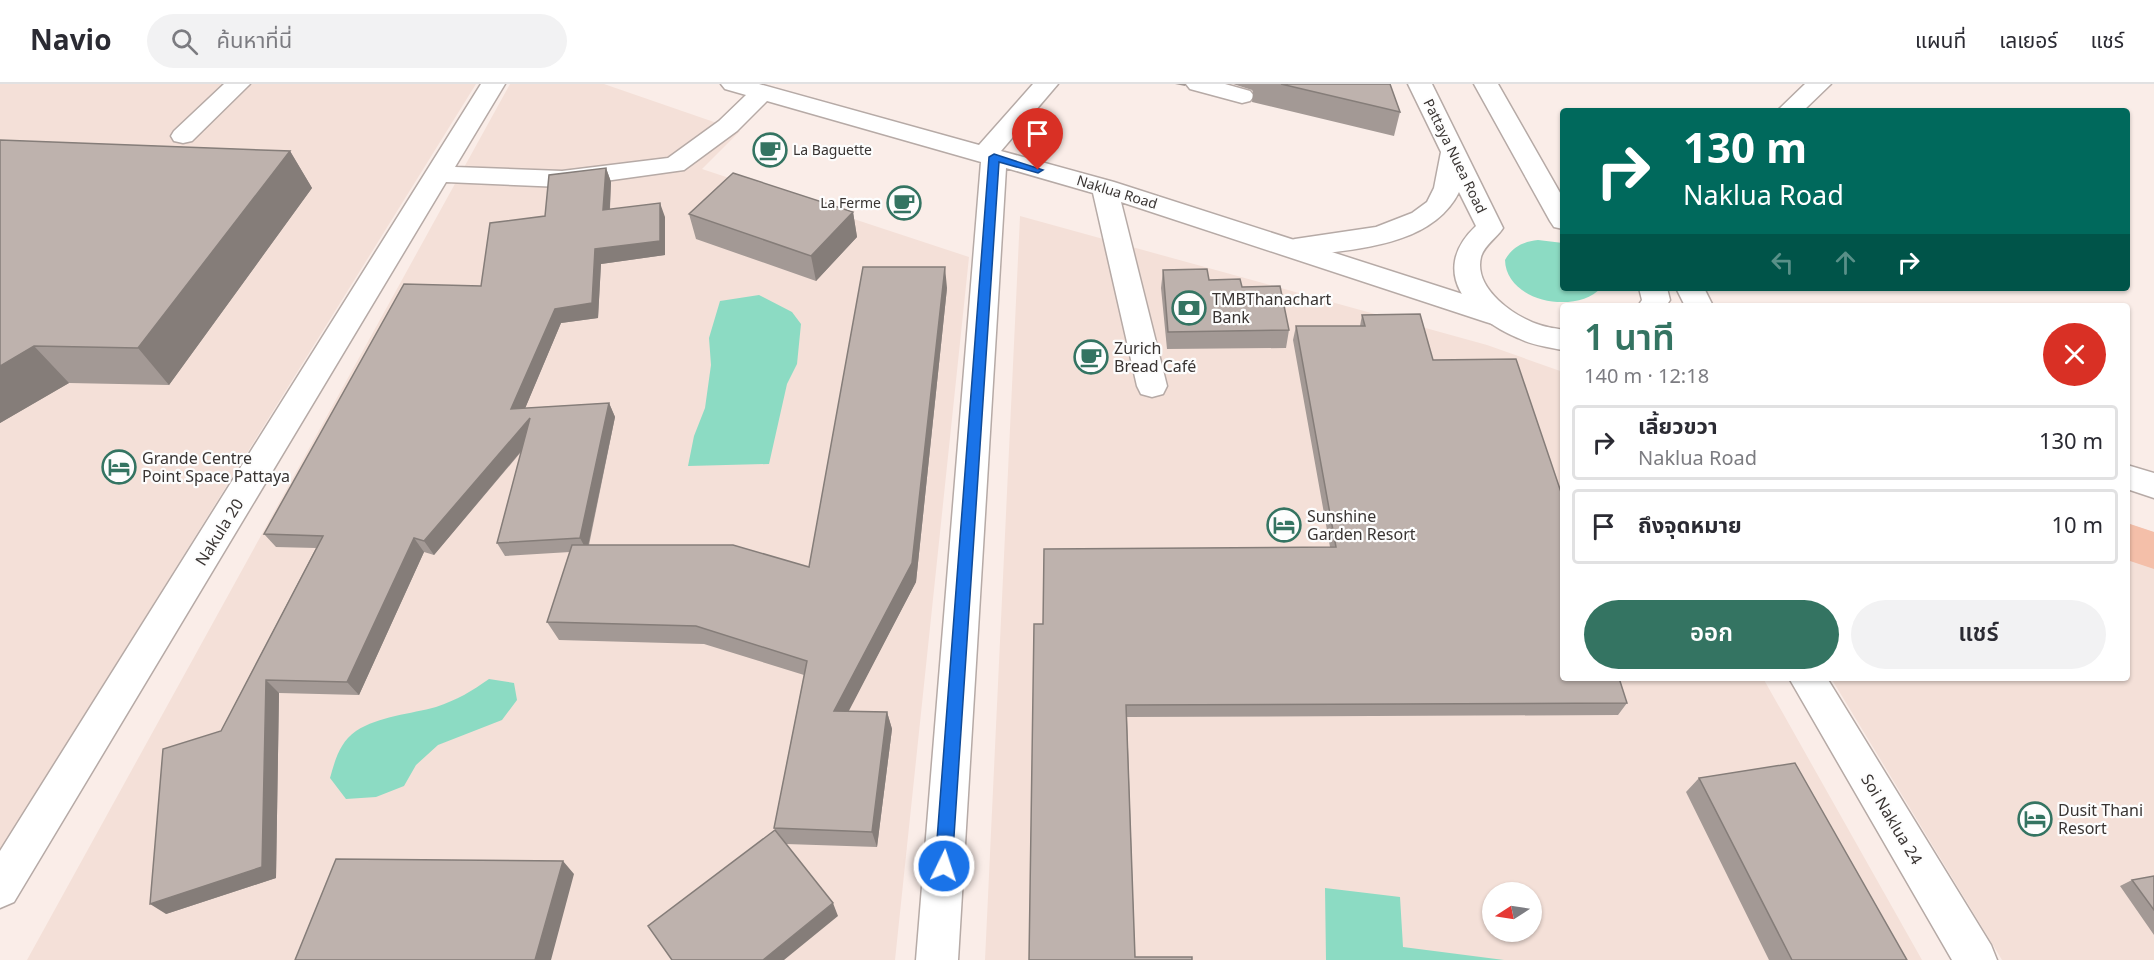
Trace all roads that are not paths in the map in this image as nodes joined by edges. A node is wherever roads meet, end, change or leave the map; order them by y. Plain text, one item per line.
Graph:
1 (238, 84) edge
2 (493, 84) edge
3 (733, 84) edge
4 (1046, 84) edge
5 (1198, 84) edge
6 (1420, 84) edge
7 (1486, 84) edge
8 (1819, 84) edge
9 (763, 92) junction
10 (1242, 96) dead end
11 (1792, 108) edge
12 (183, 136) dead end
13 (1453, 152) junction
14 (989, 156) junction
15 (439, 174) junction
16 (1105, 188) junction
17 (1560, 217) edge
18 (1295, 248) junction
19 (1496, 315) junction
20 (1560, 339) edge
21 (1152, 386) dead end
22 (2130, 478) edge
23 (2154, 486) edge
24 (1809, 681) edge
25 (0, 888) edge
26 (937, 960) edge
27 (1976, 960) edge

1 - 12 street
2 - 15 street, Nakula 20
3 - 9 street, Naklua Road
4 - 14 street
5 - 10 street
6 - 13 street, Pattaya Nuea Road
7 - 17 street
8 - 11 street
9 - 14 street, Naklua Road
9 - 15 street
13 - 18 street
13 - 19 street, Pattaya Nuea Road
14 - 16 street, Naklua Road
14 - 26 street
15 - 25 street, Nakula 20
16 - 18 street, Naklua Road
16 - 21 street
18 - 19 street, Naklua Road
19 - 20 street
22 - 23 street
24 - 27 street, Soi Naklua 24

